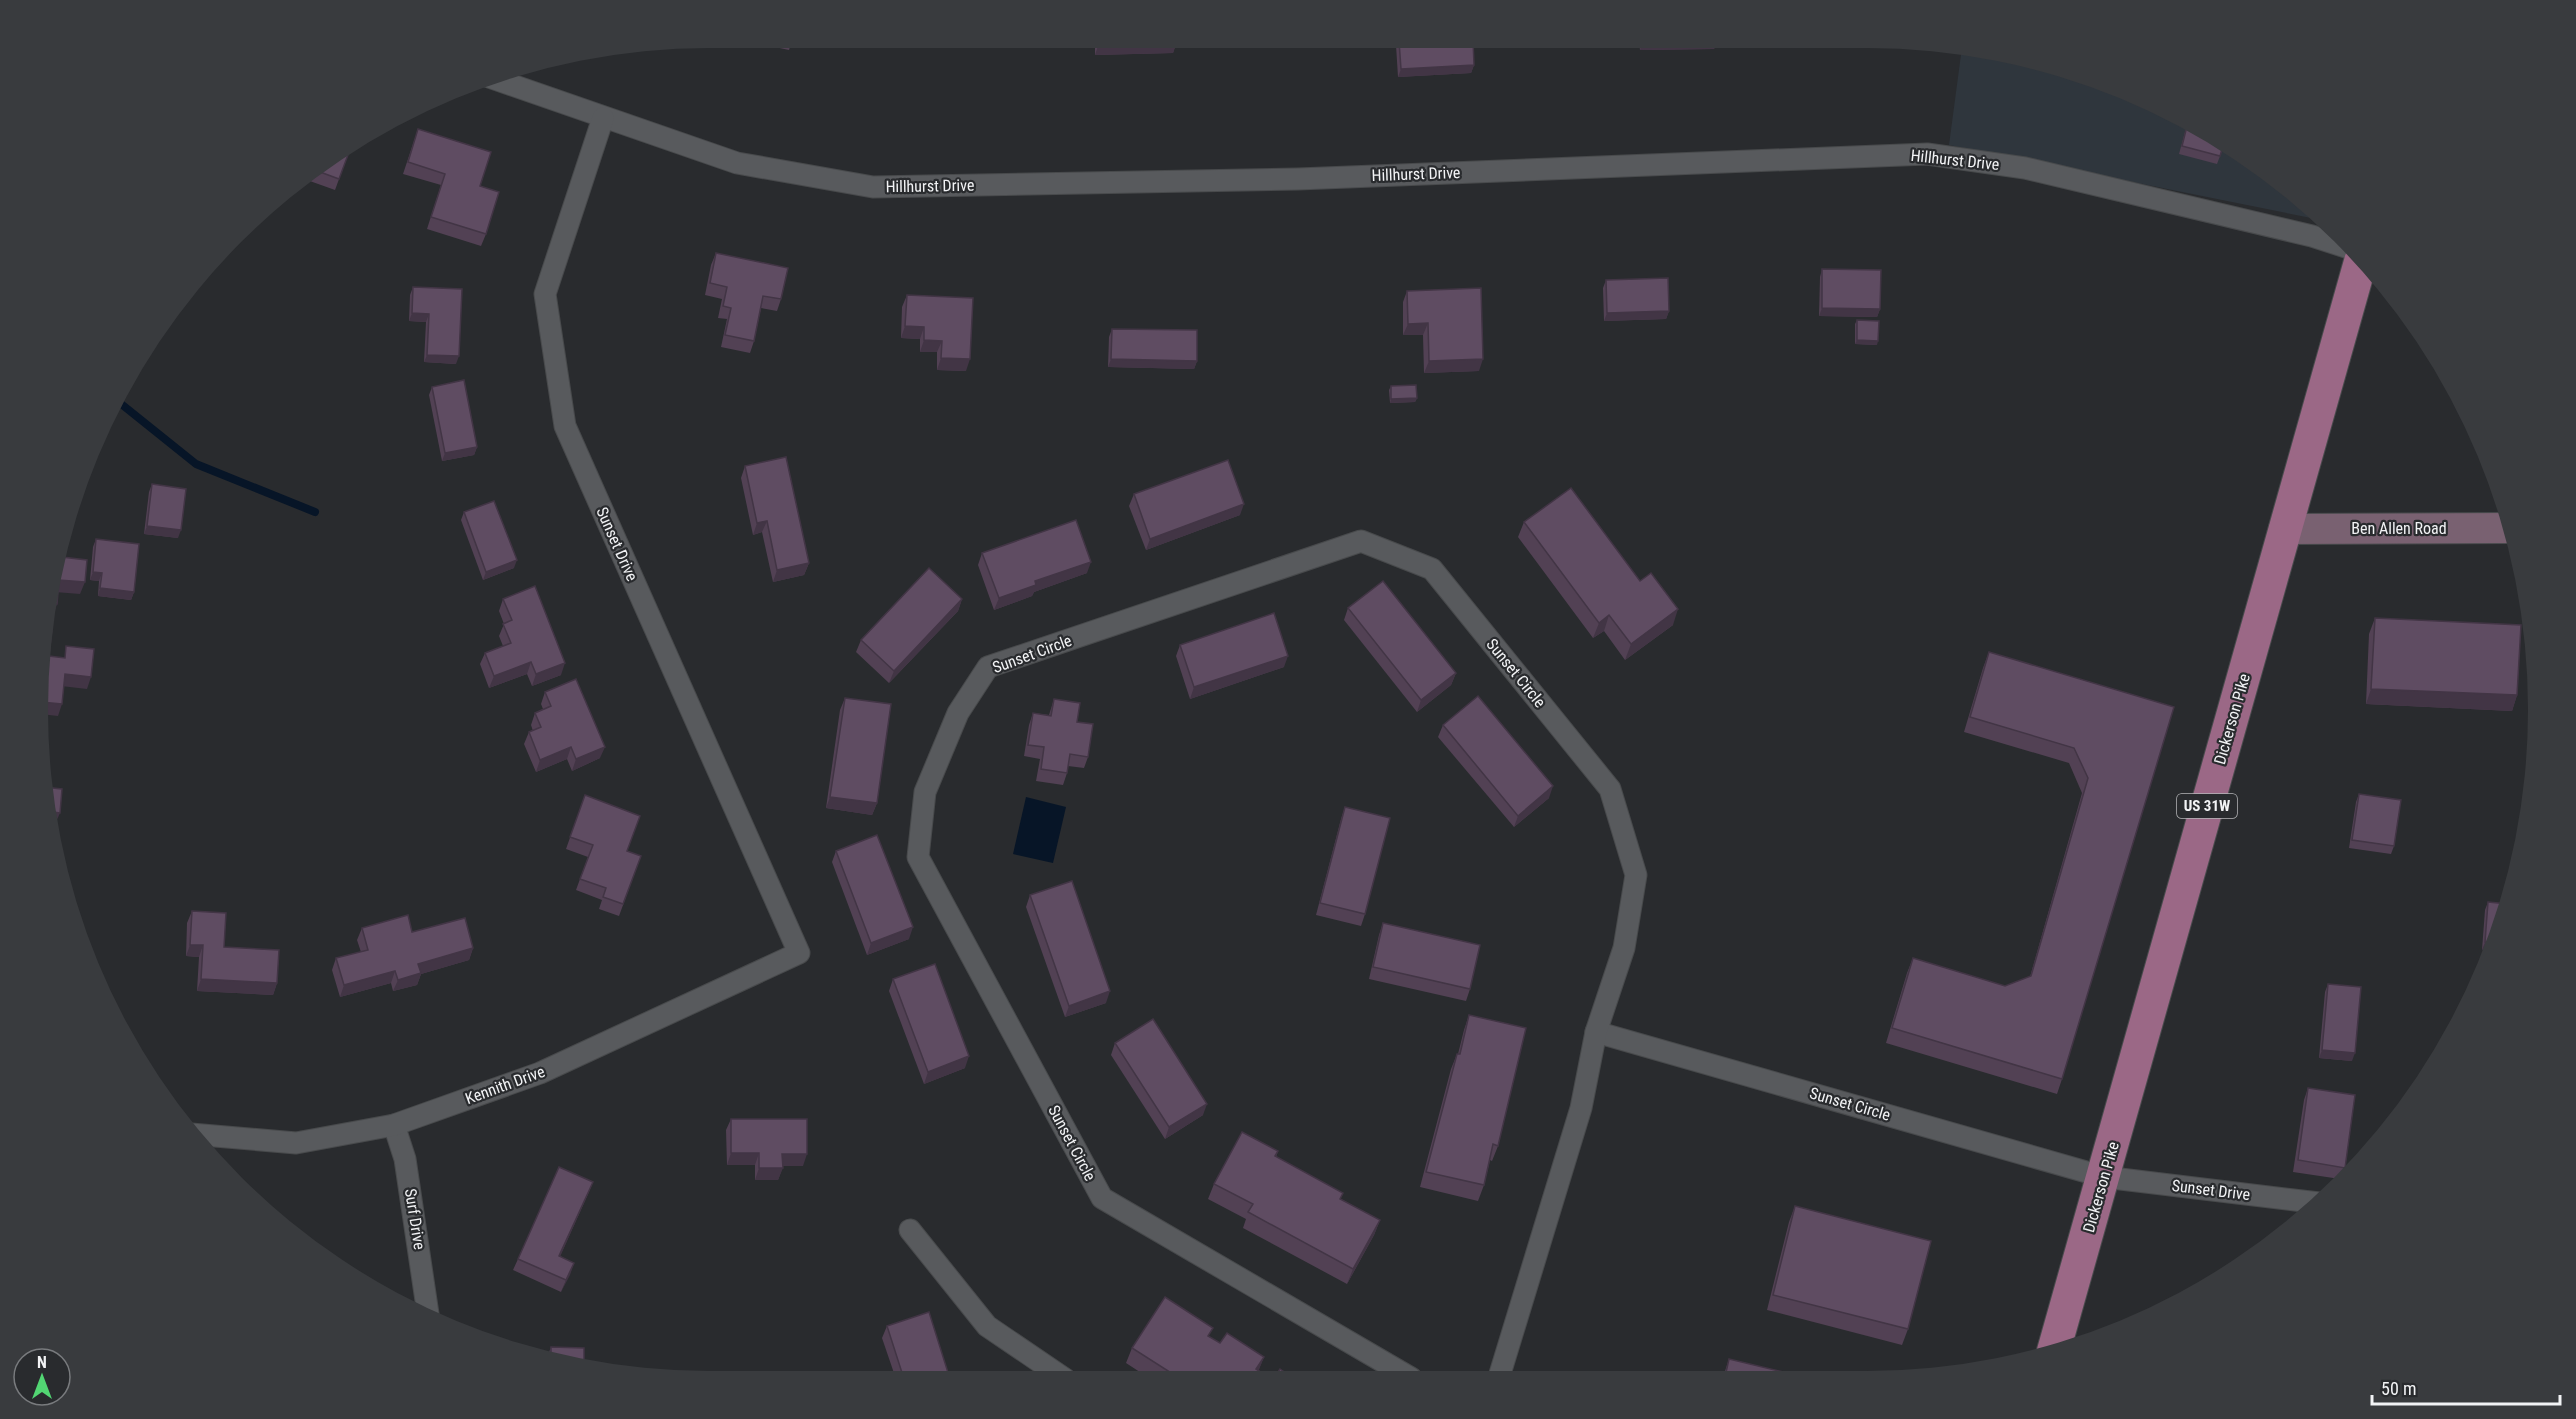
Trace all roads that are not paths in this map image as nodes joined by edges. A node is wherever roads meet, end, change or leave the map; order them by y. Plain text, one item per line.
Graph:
1 (502, 82) edge
2 (603, 118) junction
3 (2336, 244) edge
4 (2359, 268) edge
5 (2502, 528) edge
6 (2284, 529) junction
7 (799, 953) joint
8 (1596, 1032) junction
9 (394, 1125) junction
10 (203, 1135) edge
11 (2104, 1177) junction
12 (2308, 1202) edge
13 (910, 1230) dead end
14 (427, 1308) edge
15 (2056, 1343) edge
16 (1053, 1371) edge
17 (1399, 1371) edge
18 (1501, 1371) edge

1 - 2 street, Hillhurst Drive
2 - 3 street, Hillhurst Drive
2 - 7 street, Sunset Drive
4 - 6 main road, Dickerson Pike / US 31W
5 - 6 street, Ben Allen Road
6 - 11 main road, Dickerson Pike / US 31W
7 - 9 street, Kennith Drive
8 - 11 street, Sunset Circle
8 - 17 street, Sunset Circle
8 - 18 street, Sunset Circle
9 - 10 street, Kennith Drive
9 - 14 street, Surf Drive
11 - 12 street, Sunset Drive
11 - 15 main road, Dickerson Pike / US 31W
13 - 16 street

